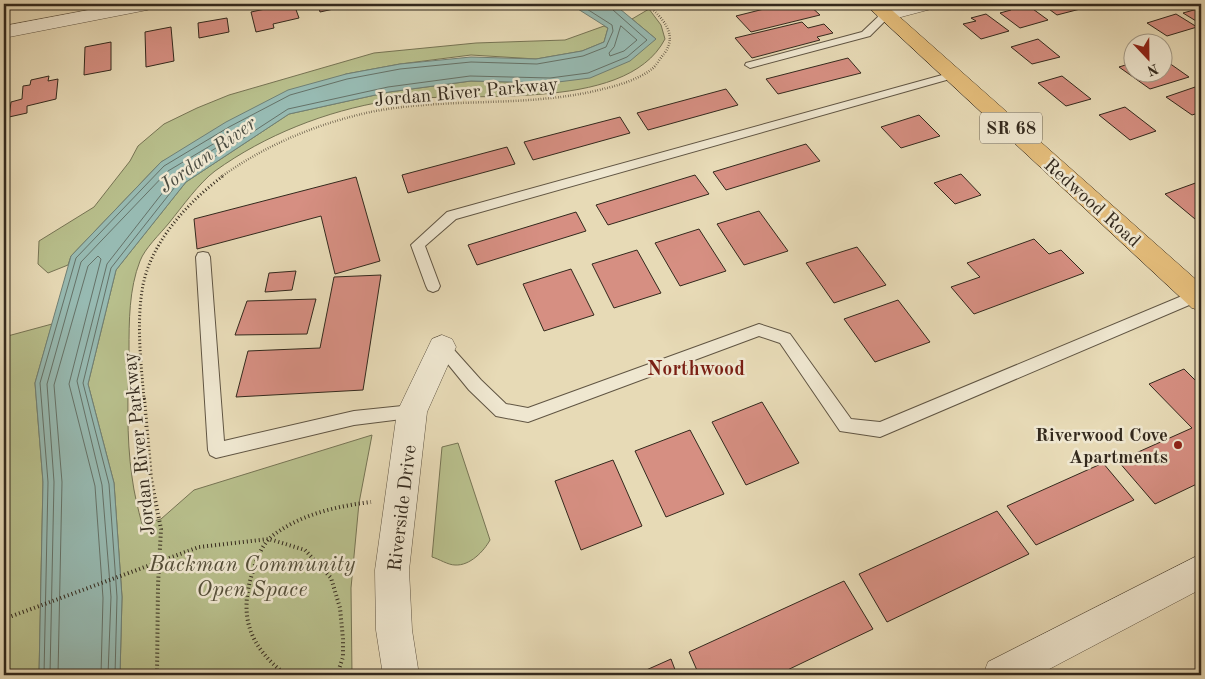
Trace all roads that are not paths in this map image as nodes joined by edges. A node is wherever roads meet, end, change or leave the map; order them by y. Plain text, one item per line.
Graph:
1 (46, 4) edge
2 (147, 4) edge
3 (928, 4) edge
4 (880, 10) edge
5 (45, 24) junction
6 (4, 32) edge
7 (750, 65) dead end
8 (953, 76) junction
9 (203, 257) dead end
10 (433, 286) dead end
11 (1200, 297) edge
12 (442, 347) joint
13 (412, 412) junction
14 (1201, 572) edge
15 (401, 675) edge
16 (1001, 675) edge

1 - 5 street
2 - 5 street
3 - 4 street
4 - 7 lane
4 - 8 main road, Redwood Road / SR 68
5 - 6 street
8 - 10 lane
8 - 11 main road, Redwood Road / SR 68
9 - 13 lane
11 - 12 lane
12 - 13 street, Riverside Drive
13 - 15 street, Riverside Drive
14 - 16 street

